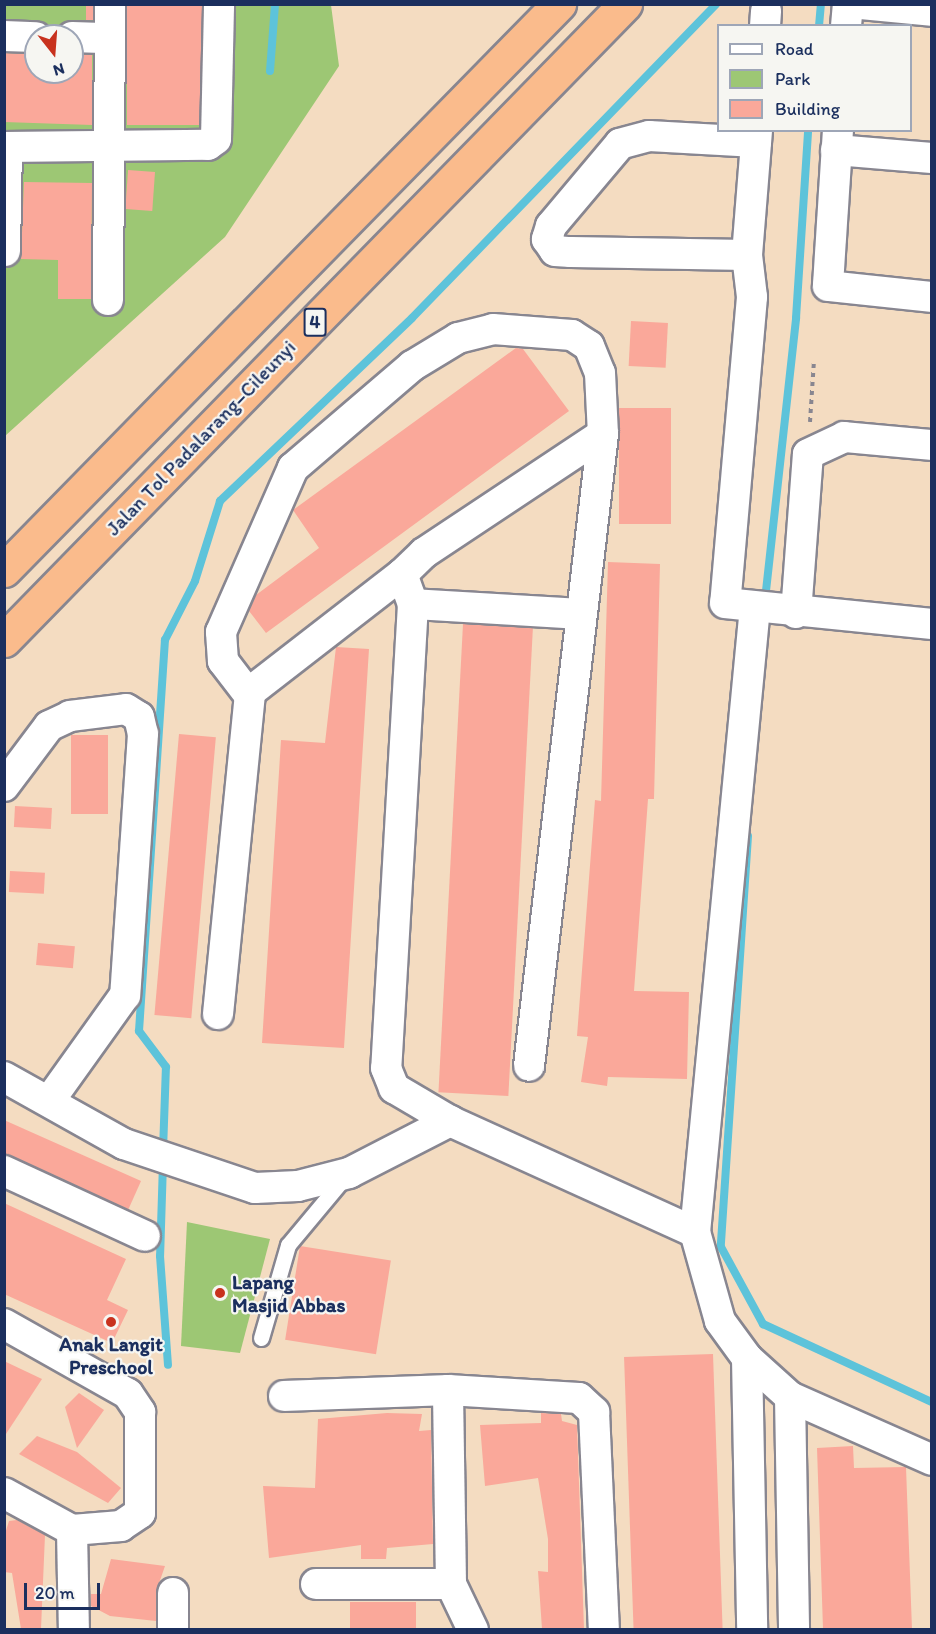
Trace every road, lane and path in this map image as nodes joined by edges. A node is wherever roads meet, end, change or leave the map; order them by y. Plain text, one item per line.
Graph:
1 (110, 4) edge
2 (219, 4) edge
3 (559, 4) edge
4 (625, 4) edge
5 (848, 4) edge
6 (861, 4) edge
7 (932, 11) edge
8 (846, 24) edge
9 (4, 36) edge
10 (24, 37) edge
11 (84, 37) edge
12 (110, 38) junction
13 (757, 136) edge
14 (837, 140) edge
15 (6, 147) edge
16 (108, 150) junction
17 (932, 158) edge
18 (5, 251) edge
19 (747, 255) junction
20 (932, 297) edge
21 (108, 300) dead end
22 (814, 360) dead end
23 (603, 434) junction
24 (932, 445) edge
25 (808, 454) junction
26 (4, 570) edge
27 (402, 574) junction
28 (414, 604) junction
29 (776, 610) junction
30 (579, 614) junction
31 (932, 624) edge
32 (4, 640) edge
33 (249, 695) junction
34 (4, 786) edge
35 (218, 1014) dead end
36 (529, 1066) dead end
37 (4, 1077) edge
38 (50, 1101) junction
39 (450, 1121) junction
40 (4, 1171) edge
41 (350, 1173) junction
42 (695, 1232) junction
43 (145, 1236) dead end
44 (4, 1324) edge
45 (261, 1338) dead end
46 (747, 1358) junction
47 (448, 1390) junction
48 (284, 1396) dead end
49 (790, 1397) junction
50 (932, 1460) edge
51 (4, 1493) edge
52 (72, 1530) junction
53 (316, 1584) dead end
54 (452, 1584) junction
55 (173, 1593) dead end
56 (74, 1629) edge
57 (173, 1629) edge
58 (473, 1629) edge
59 (604, 1629) edge
60 (752, 1629) edge
61 (794, 1629) edge

1 - 12 street
2 - 16 street
3 - 26 highway, 4
4 - 32 highway, Jalan Tol Padalarang–Cileunyi / 4
5 - 8 street
6 - 7 street
9 - 10 street
11 - 12 street
12 - 16 street
13 - 19 street
13 - 19 street
14 - 17 street
14 - 20 street
15 - 16 street
15 - 18 street
16 - 21 street
19 - 29 street
22 - 25 path
23 - 27 street
23 - 30 street
23 - 33 street
24 - 25 street
25 - 29 street
27 - 28 street
27 - 33 street
28 - 30 street
28 - 39 street
29 - 31 street
29 - 42 street
30 - 36 street
33 - 35 street
34 - 38 street
37 - 38 street
38 - 41 street
39 - 41 street
39 - 42 street
40 - 43 street
41 - 45 lane
42 - 46 street
44 - 52 street
46 - 49 street
46 - 60 street
47 - 48 street
47 - 54 street
47 - 59 street
49 - 50 street
49 - 61 street
51 - 52 street
52 - 56 street
53 - 54 street
54 - 58 street
55 - 57 street

